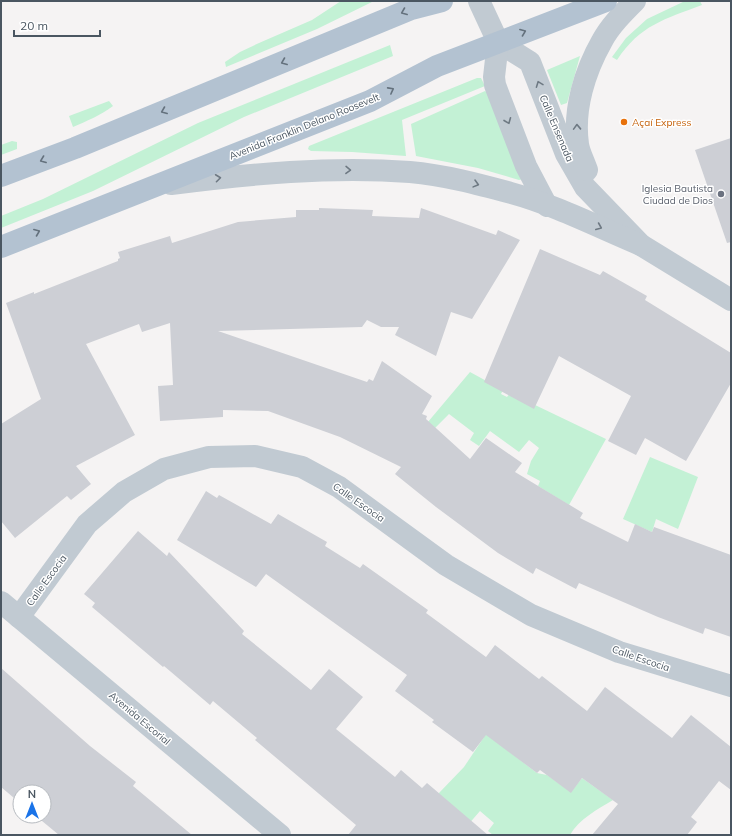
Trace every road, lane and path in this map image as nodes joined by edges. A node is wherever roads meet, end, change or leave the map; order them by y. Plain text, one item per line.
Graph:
1 (442, 1) edge
2 (479, 1) edge
3 (606, 1) edge
4 (635, 1) edge
5 (498, 42) junction
6 (1, 176) edge
7 (151, 186) junction
8 (547, 206) junction
9 (640, 245) junction
10 (1, 247) edge
11 (731, 300) edge
12 (1, 602) edge
13 (19, 617) junction
14 (731, 686) edge
15 (280, 835) edge

1 -> 6 main road
2 - 5 street
5 -> 3 main road, Avenida Franklin Delano Roosevelt
9 -> 4 street
7 -> 5 main road, Avenida Franklin Delano Roosevelt
5 -> 8 street
9 -> 5 street, Calle Ensenada
7 -> 8 street
10 -> 7 main road, Avenida Franklin Delano Roosevelt
8 -> 9 street
9 - 11 street, Calle Ensenada
12 - 13 street, Avenida Escorial
13 - 14 street, Calle Escocia
13 - 15 street, Avenida Escorial

